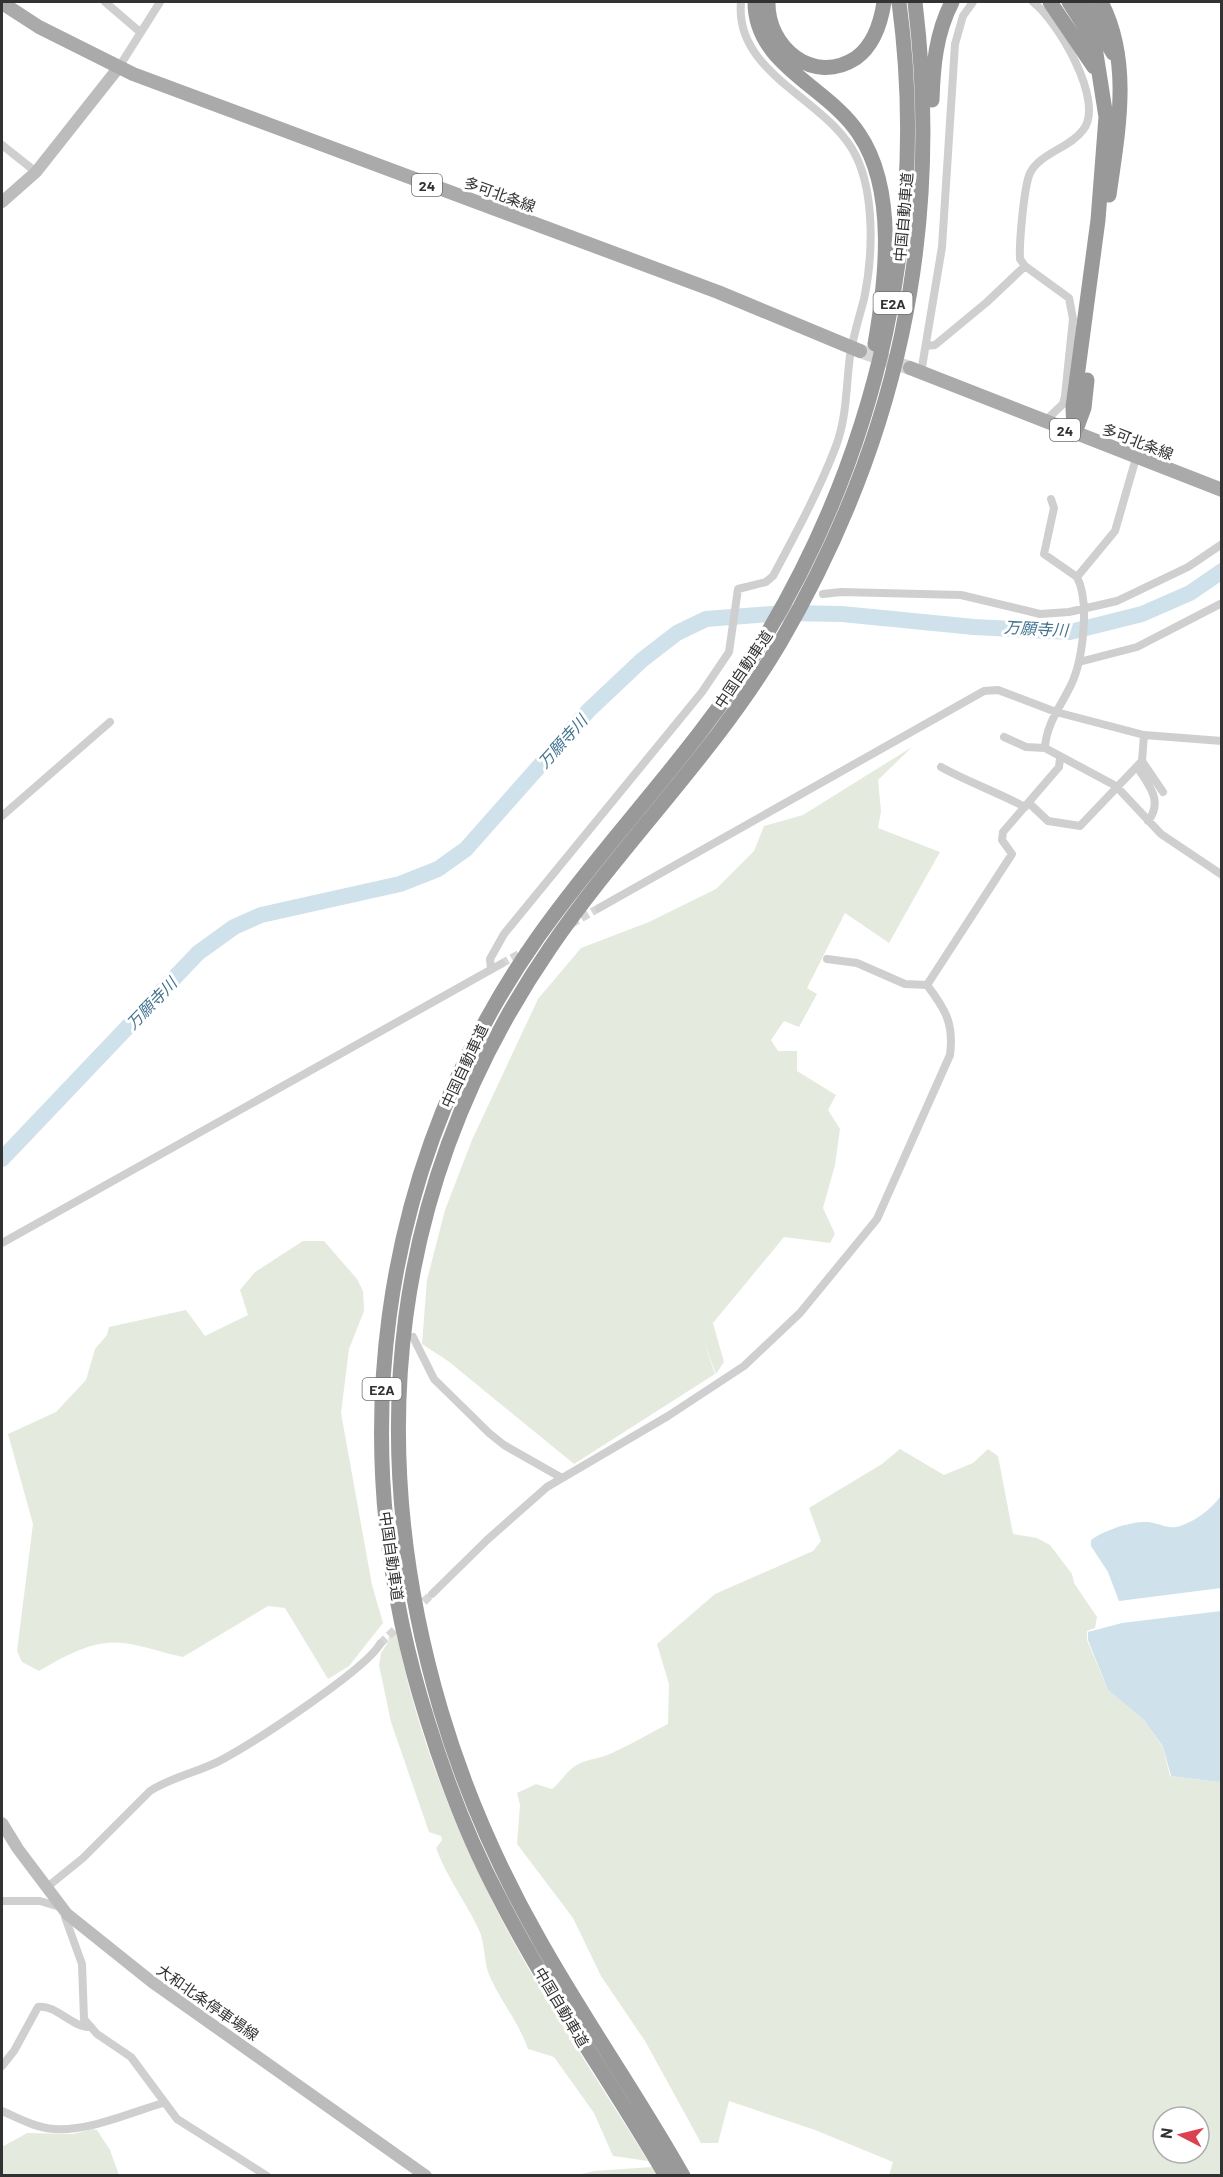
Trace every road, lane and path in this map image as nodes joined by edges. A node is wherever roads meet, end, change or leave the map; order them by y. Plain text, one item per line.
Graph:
1 (105, 2) edge
2 (160, 2) edge
3 (741, 2) edge
4 (755, 2) edge
5 (768, 2) edge
6 (884, 2) edge
7 (899, 2) edge
8 (915, 2) edge
9 (952, 2) edge
10 (973, 2) edge
11 (1033, 2) edge
12 (1050, 2) edge
13 (1069, 2) edge
14 (1084, 2) edge
15 (1101, 2) edge
16 (2, 3) edge
17 (140, 32) junction
18 (1119, 63) junction
19 (119, 67) junction
20 (1097, 72) junction
21 (2, 145) edge
22 (923, 162) junction
23 (36, 172) junction
24 (2, 202) edge
25 (1025, 266) junction
26 (927, 346) junction
27 (856, 350) junction
28 (915, 370) joint
29 (1044, 422) junction
30 (1074, 433) junction
31 (1136, 458) junction
32 (843, 482) junction
33 (1221, 490) edge
34 (1051, 499) dead end
35 (1221, 544) edge
36 (1077, 577) junction
37 (817, 591) junction
38 (1221, 603) edge
39 (1084, 612) junction
40 (1079, 658) junction
41 (1056, 712) junction
42 (110, 722) dead end
43 (1144, 735) junction
44 (1004, 737) dead end
45 (1221, 741) edge
46 (1045, 748) junction
47 (1060, 758) junction
48 (1140, 764) junction
49 (941, 767) dead end
50 (1116, 786) junction
51 (1163, 792) dead end
52 (1027, 805) junction
53 (2, 816) edge
54 (1148, 821) junction
55 (1221, 875) edge
56 (599, 908) tunnel mouth
57 (827, 959) dead end
58 (501, 964) tunnel mouth
59 (491, 969) junction
60 (927, 986) junction
61 (2, 1243) edge
62 (413, 1337) dead end
63 (562, 1478) junction
64 (432, 1594) tunnel mouth
65 (380, 1644) tunnel mouth
66 (2, 1823) edge
67 (46, 1888) junction
68 (2, 1901) edge
69 (64, 1910) junction
70 (91, 2027) junction
71 (2, 2066) edge
72 (163, 2103) junction
73 (2, 2111) edge
74 (267, 2175) edge
75 (426, 2175) edge
76 (666, 2175) edge
77 (683, 2175) edge

1 - 17 street
2 - 17 street
3 - 27 street
4 - 32 highway
5 - 6 highway
7 - 32 highway, 中国自動車道 / E2A
8 - 22 highway, 中国自動車道 / E2A
9 - 22 highway
10 - 26 street
11 - 25 street
12 - 20 highway
13 - 20 highway
14 - 18 highway
15 - 18 highway
16 - 19 main road, 多可北条線 / 24
17 - 19 street
18 - 30 highway
19 - 23 main road
19 - 27 main road, 多可北条線 / 24
20 - 30 highway
21 - 23 street
22 - 37 highway, 中国自動車道 / E2A
23 - 24 main road
25 - 26 street
25 - 29 street
26 - 28 street
27 - 59 street
28 - 29 main road, 多可北条線 / 24
29 - 30 main road, 多可北条線 / 24
30 - 31 main road, 多可北条線 / 24
31 - 33 main road, 多可北条線 / 24
31 - 36 street
32 - 76 highway, 中国自動車道 / E2A
34 - 36 street
35 - 39 street
36 - 39 street
37 - 39 street
37 - 77 highway, 中国自動車道 / E2A
38 - 40 street
39 - 40 street
40 - 41 street
41 - 43 street
41 - 46 street
41 - 56 street
42 - 53 street
43 - 45 street
43 - 48 street
44 - 46 street
46 - 47 street
47 - 50 street
47 - 52 street
48 - 50 street
48 - 51 street
48 - 54 street
49 - 52 street
50 - 52 street
50 - 54 street
52 - 60 street
54 - 55 street
57 - 60 street
58 - 59 street
59 - 61 street
60 - 63 street
62 - 63 street
63 - 64 street
65 - 67 street
66 - 67 main road, 大和北条停車場線
67 - 69 main road, 大和北条停車場線
68 - 69 street
69 - 70 street
69 - 75 main road, 大和北条停車場線
70 - 71 street
70 - 72 street
72 - 73 street
72 - 74 street

